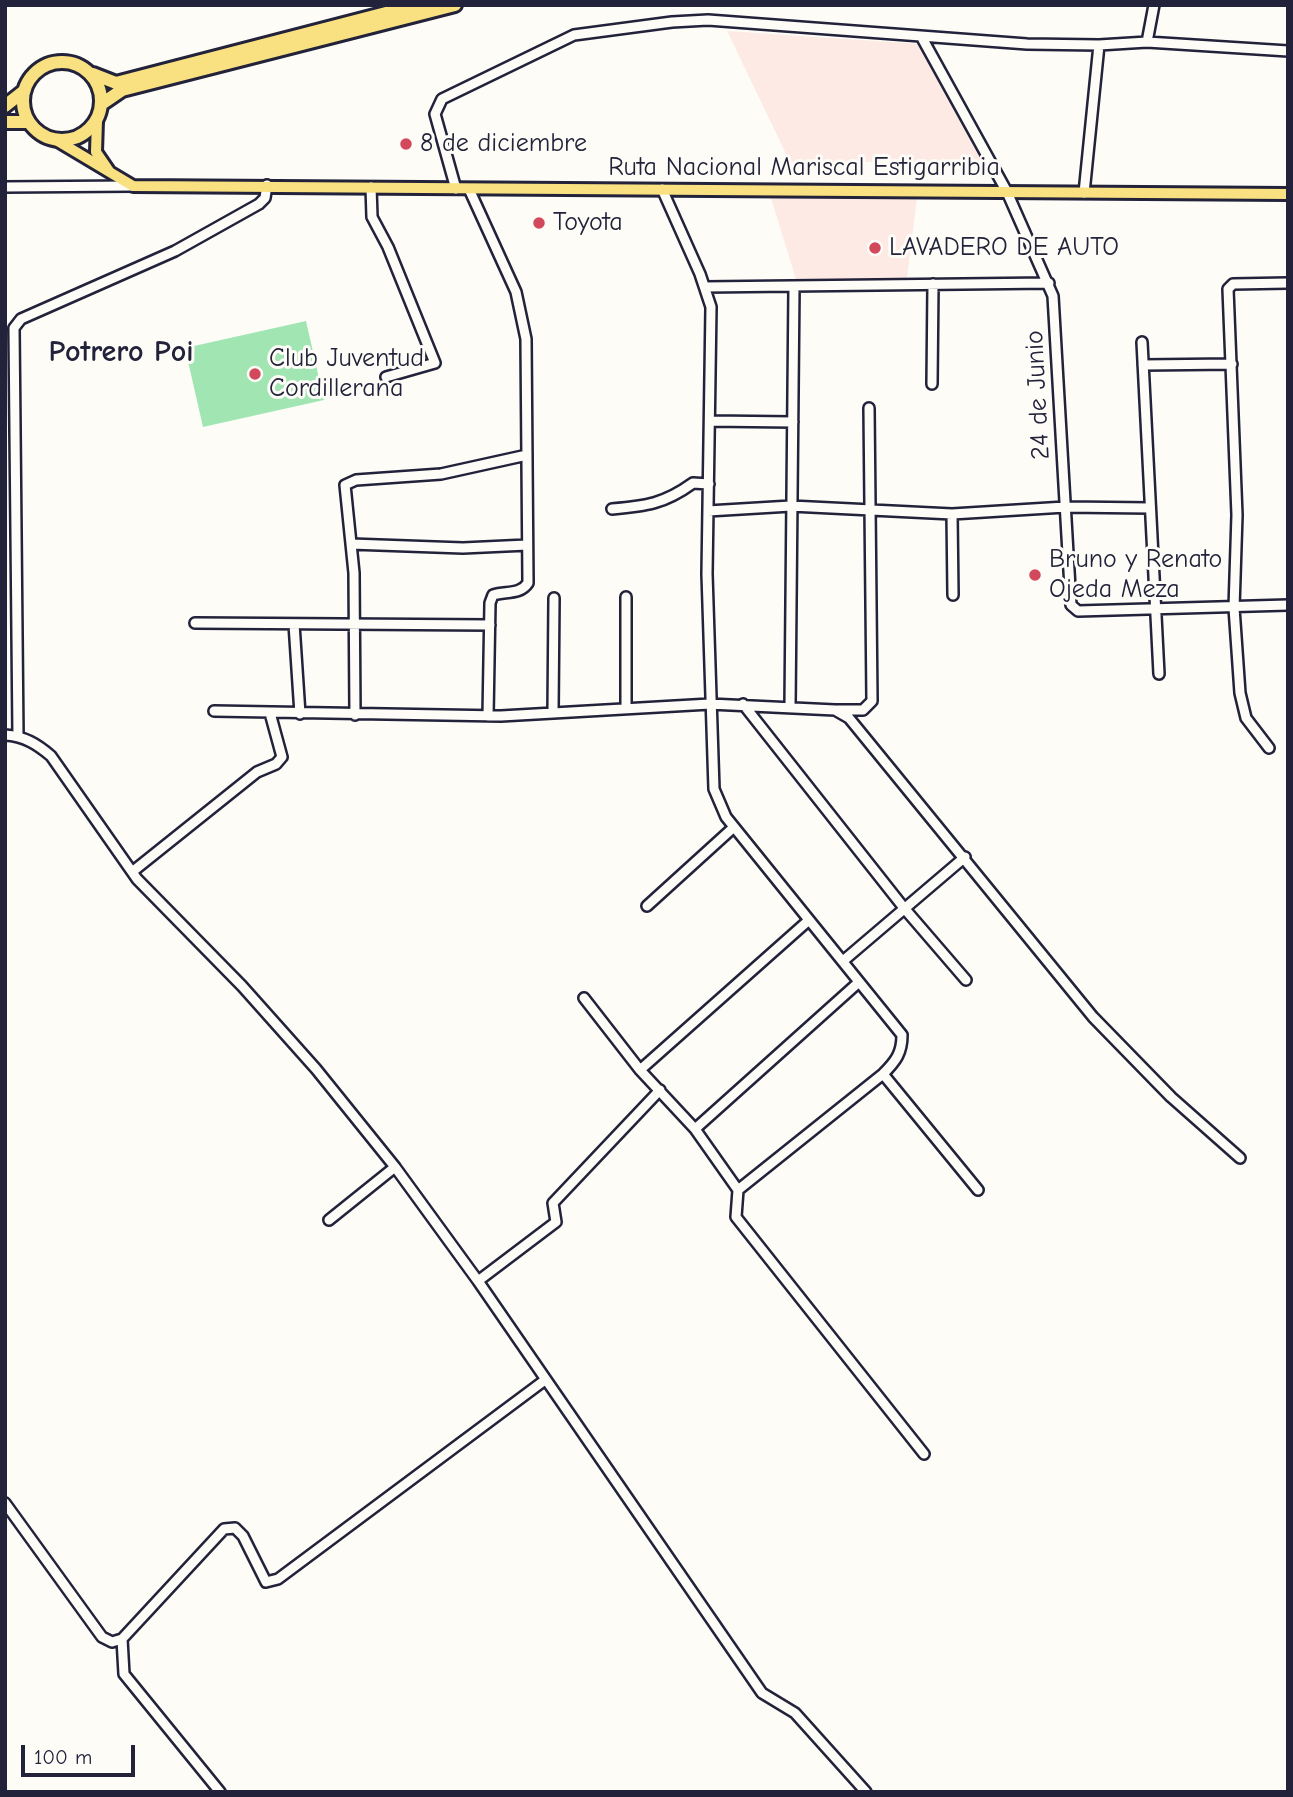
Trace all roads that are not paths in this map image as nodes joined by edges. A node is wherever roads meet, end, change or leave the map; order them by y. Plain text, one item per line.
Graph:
1 (417, 5) edge
2 (455, 5) edge
3 (1154, 5) edge
4 (921, 36) junction
5 (1147, 42) junction
6 (1099, 45) junction
7 (1288, 51) edge
8 (93, 74) junction
9 (24, 91) junction
10 (103, 103) junction
11 (5, 106) edge
12 (97, 120) junction
13 (5, 122) edge
14 (29, 122) junction
15 (56, 140) junction
16 (113, 176) junction
17 (267, 185) junction
18 (133, 186) junction
19 (5, 187) edge
20 (371, 187) junction
21 (456, 189) junction
22 (469, 189) junction
23 (662, 189) junction
24 (1007, 191) junction
25 (1084, 193) junction
26 (1288, 194) edge
27 (1049, 283) junction
28 (933, 284) junction
29 (1288, 284) edge
30 (794, 286) junction
31 (705, 287) junction
32 (1142, 342) dead end
33 (1232, 364) junction
34 (1143, 365) junction
35 (386, 377) dead end
36 (932, 384) dead end
37 (869, 408) dead end
38 (710, 421) junction
39 (793, 422) junction
40 (527, 455) junction
41 (709, 484) junction
42 (792, 506) junction
43 (1065, 508) junction
44 (1150, 508) junction
45 (611, 509) dead end
46 (708, 511) junction
47 (870, 512) junction
48 (952, 514) junction
49 (351, 544) junction
50 (527, 545) junction
51 (953, 594) dead end
52 (626, 597) dead end
53 (554, 598) dead end
54 (1288, 605) edge
55 (1234, 608) junction
56 (1158, 610) junction
57 (195, 623) dead end
58 (294, 624) junction
59 (354, 624) junction
60 (490, 625) junction
61 (1159, 674) dead end
62 (710, 704) junction
63 (743, 704) junction
64 (790, 707) junction
65 (626, 708) junction
66 (835, 710) junction
67 (214, 712) dead end
68 (553, 712) junction
69 (270, 713) junction
70 (300, 714) junction
71 (355, 715) junction
72 (488, 716) junction
73 (5, 735) edge
74 (18, 736) junction
75 (1269, 748) dead end
76 (734, 827) junction
77 (965, 858) junction
78 (132, 872) junction
79 (646, 906) dead end
80 (904, 908) junction
81 (809, 920) junction
82 (842, 961) junction
83 (967, 980) dead end
84 (859, 982) junction
85 (584, 998) dead end
86 (640, 1070) junction
87 (883, 1073) junction
88 (660, 1090) junction
89 (695, 1129) junction
90 (1240, 1158) dead end
91 (395, 1167) junction
92 (738, 1190) junction
93 (978, 1190) dead end
94 (329, 1220) dead end
95 (478, 1281) junction
96 (545, 1380) junction
97 (924, 1454) dead end
98 (5, 1503) edge
99 (122, 1639) junction
100 (220, 1792) edge
101 (866, 1792) edge

1 - 8 highway
2 - 10 highway
3 - 5 street
4 - 6 street
4 - 21 street
4 - 24 street, 24 de Junio
5 - 6 street
5 - 7 street
6 - 25 street
8 - 9 highway
8 - 10 highway
9 - 11 highway
9 - 14 highway
10 - 12 highway
12 - 15 highway
12 - 16 main road
13 - 14 highway
14 - 15 highway
15 - 16 main road, Ruta Nacional Mariscal Estigarribia
16 - 18 main road, Ruta Nacional Mariscal Estigarribia
17 - 18 main road, Ruta Nacional Mariscal Estigarribia
17 - 20 main road, Ruta Nacional Mariscal Estigarribia
17 - 74 street
18 - 19 street
20 - 21 main road, Ruta Nacional Mariscal Estigarribia
20 - 35 street
21 - 22 main road, Ruta Nacional Mariscal Estigarribia
22 - 23 main road, Ruta Nacional Mariscal Estigarribia
22 - 40 street
23 - 24 main road, Ruta Nacional Mariscal Estigarribia
23 - 31 street
24 - 25 main road, Ruta Nacional Mariscal Estigarribia
24 - 27 street, 24 de Junio
25 - 26 main road, Ruta Nacional Mariscal Estigarribia
27 - 28 street
27 - 43 street, 24 de Junio
28 - 30 street
28 - 36 street
29 - 33 street
30 - 31 street
30 - 39 street
31 - 38 street
32 - 34 street
33 - 34 street
33 - 55 street
34 - 44 street
37 - 47 street
38 - 39 street
38 - 41 street
39 - 42 street
40 - 49 street
40 - 50 street
41 - 45 street
41 - 46 street
42 - 46 street
42 - 47 street
42 - 64 street
43 - 44 street
43 - 48 street
43 - 56 street, 24 de Junio
44 - 56 street
46 - 62 street
47 - 48 street
47 - 66 street
48 - 51 street
49 - 50 street
49 - 59 street
50 - 60 street
52 - 65 street
53 - 68 street
54 - 55 street
55 - 56 street
55 - 75 street
56 - 61 street
57 - 58 street
58 - 59 street
58 - 70 street
59 - 60 street
59 - 71 street
60 - 72 street
62 - 63 street
62 - 65 street
62 - 76 street
63 - 64 street
63 - 80 street
64 - 66 street
65 - 68 street
66 - 77 street
67 - 69 street
68 - 72 street
69 - 70 street
69 - 78 street
70 - 71 street
71 - 72 street
73 - 74 street
74 - 78 street
76 - 79 street
76 - 81 street
77 - 80 street
77 - 90 street
78 - 91 street
80 - 82 street
80 - 83 street
81 - 82 street
81 - 86 street
82 - 84 street
84 - 87 street
84 - 89 street
85 - 86 street
86 - 88 street
87 - 92 street
87 - 93 street
88 - 89 street
88 - 95 street
89 - 92 street
91 - 94 street
91 - 95 street
92 - 97 street
95 - 96 street
96 - 99 street
96 - 101 street
98 - 99 street
99 - 100 street

